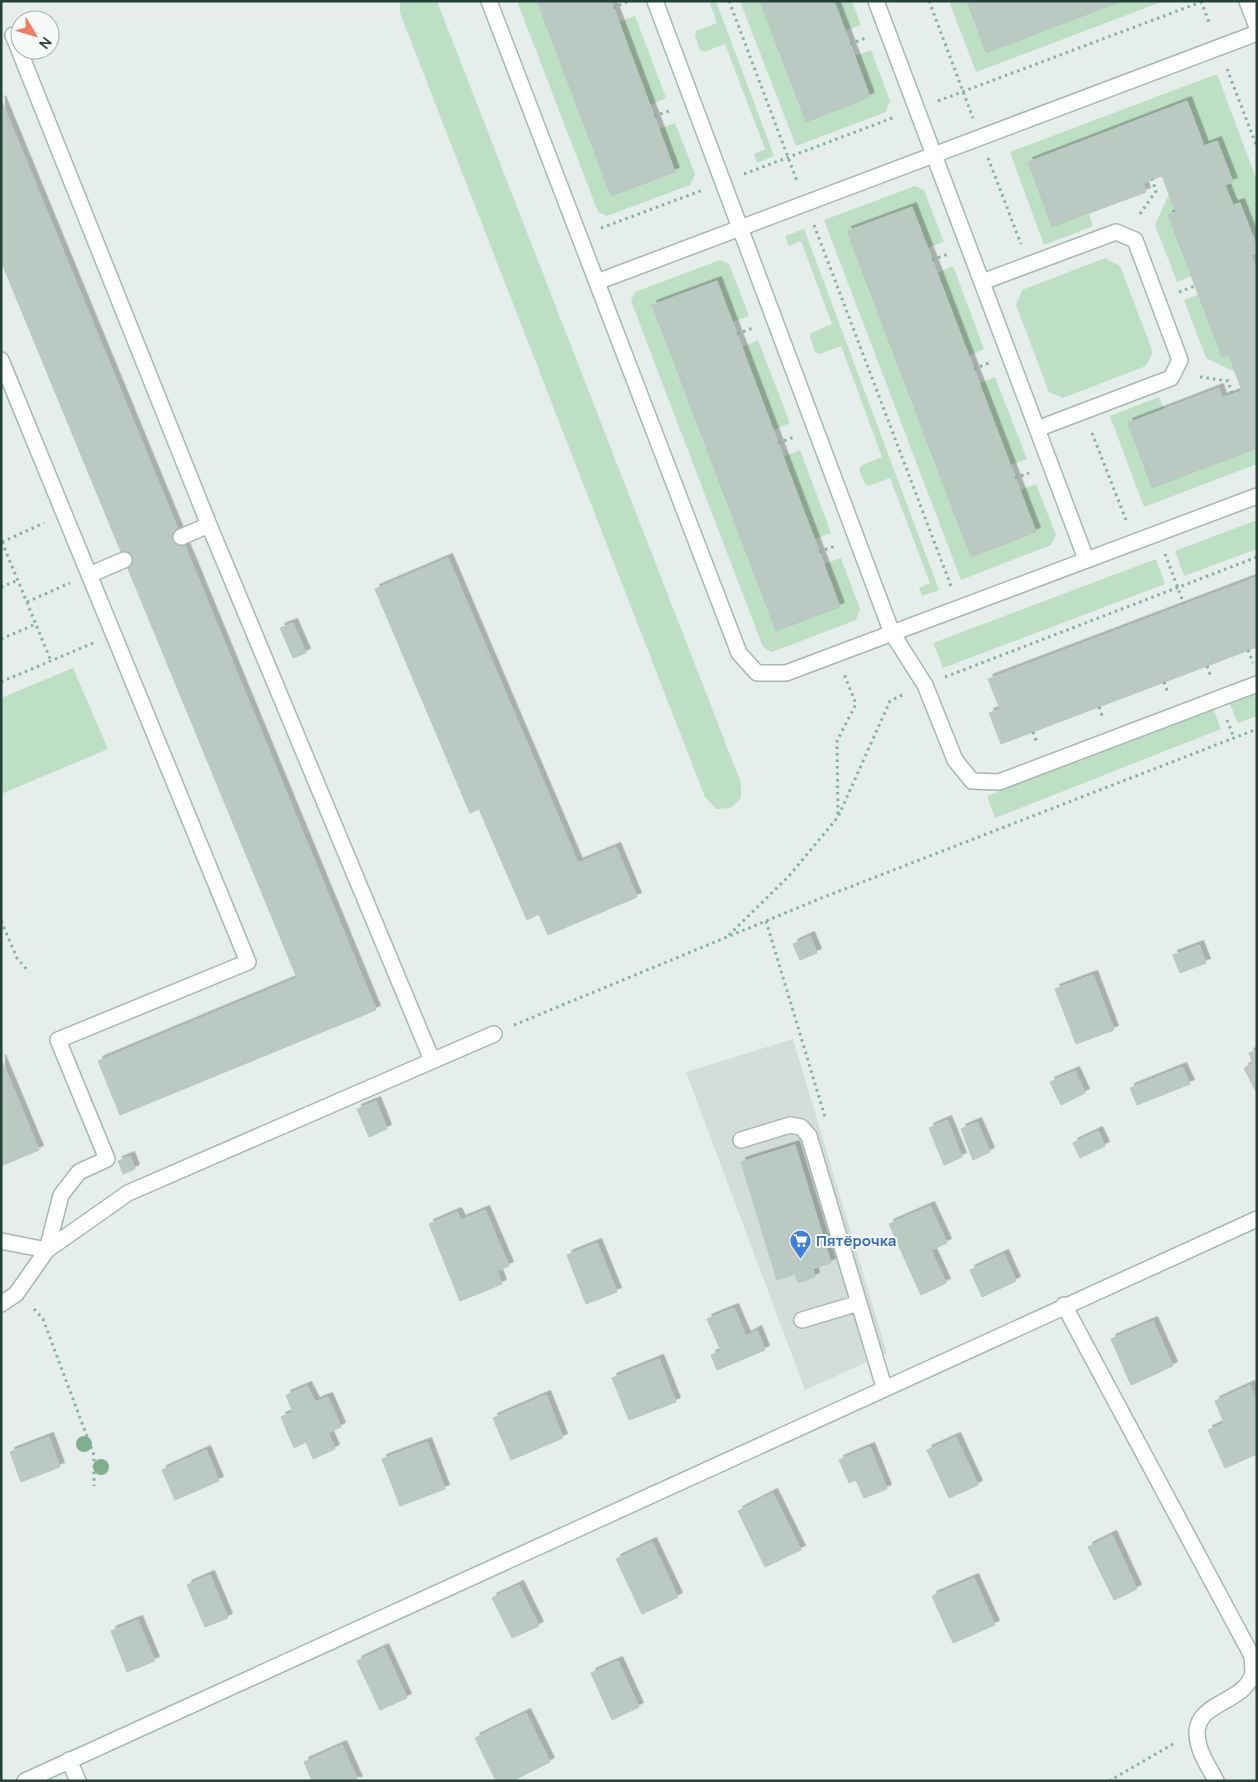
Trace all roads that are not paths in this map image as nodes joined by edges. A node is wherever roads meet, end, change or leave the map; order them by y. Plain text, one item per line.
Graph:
1 (489, 1) edge
2 (655, 1) edge
3 (876, 1) edge
4 (1247, 1) edge
5 (1257, 27) edge
6 (1257, 33) edge
7 (23, 60) edge
8 (934, 154) junction
9 (740, 228) junction
10 (596, 282) junction
11 (982, 282) junction
12 (1, 360) edge
13 (1037, 429) junction
14 (1257, 496) edge
15 (209, 525) junction
16 (181, 537) dead end
17 (1086, 559) junction
18 (124, 560) dead end
19 (89, 575) junction
20 (892, 633) junction
21 (1257, 684) edge
22 (494, 1034) road end
23 (432, 1060) junction
24 (741, 1140) dead end
25 (1257, 1219) edge
26 (1, 1241) edge
27 (47, 1250) junction
28 (859, 1303) junction
29 (1, 1304) edge
30 (1064, 1305) junction
31 (802, 1320) dead end
32 (884, 1388) junction
33 (69, 1760) junction
34 (25, 1781) edge
35 (78, 1781) edge
36 (1216, 1781) edge

1 - 10 main road
2 - 9 main road
3 - 8 main road
4 - 5 main road
6 - 8 main road
7 - 15 main road
8 - 9 main road
8 - 11 main road
9 - 10 main road
9 - 20 main road
10 - 20 main road
11 - 13 main road
11 - 13 main road
12 - 19 main road
13 - 17 main road
14 - 17 main road
15 - 16 main road
15 - 23 main road
17 - 20 main road
18 - 19 main road
19 - 27 main road
20 - 21 main road
22 - 23 main road
23 - 27 main road
24 - 28 main road
25 - 30 main road
26 - 27 main road
27 - 29 main road
28 - 31 main road
28 - 32 main road
30 - 32 main road
30 - 36 main road
32 - 33 main road
33 - 34 main road
33 - 35 main road

